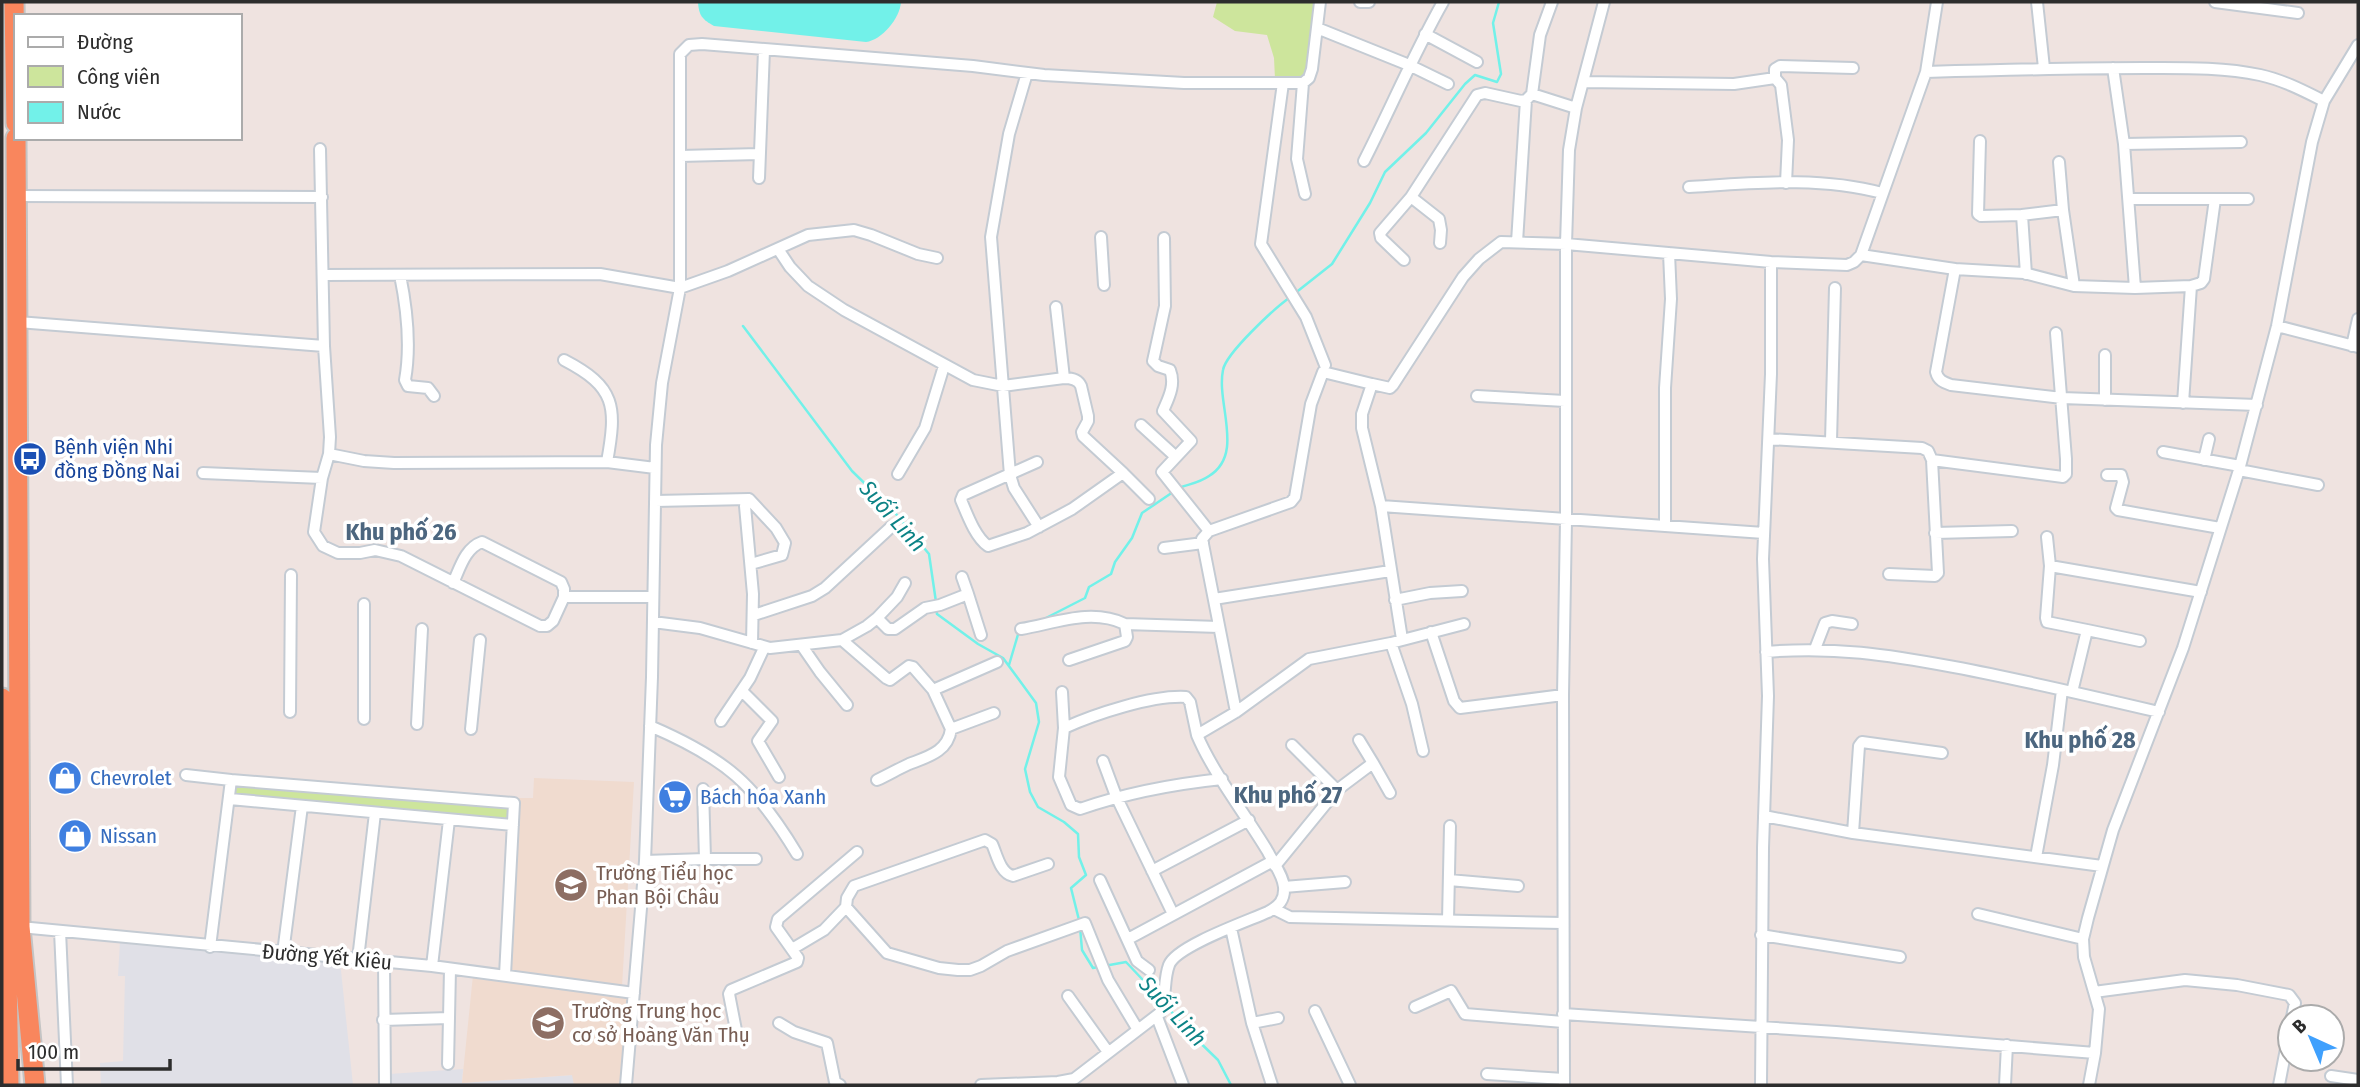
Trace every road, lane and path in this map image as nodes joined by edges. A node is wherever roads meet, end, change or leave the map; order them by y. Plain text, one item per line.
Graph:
1 (1321, 2) edge
2 (1360, 2) edge
3 (1369, 2) edge
4 (1443, 2) edge
5 (1552, 2) edge
6 (1604, 2) edge
7 (1937, 2) edge
8 (2037, 2) edge
9 (2215, 2) edge
10 (2298, 13) dead end
11 (1317, 28) junction
12 (1425, 34) junction
13 (2358, 45) edge
14 (764, 50) junction
15 (2354, 59) edge
16 (1478, 62) dead end
17 (1409, 65) junction
18 (1853, 68) dead end
19 (2044, 68) junction
20 (2113, 68) junction
21 (1926, 72) junction
22 (1027, 73) junction
23 (1775, 78) junction
24 (1583, 82) junction
25 (1283, 83) junction
26 (1303, 83) junction
27 (1448, 84) dead end
28 (1529, 97) junction
29 (2324, 101) junction
30 (1576, 108) junction
31 (16, 140) edge
32 (1980, 141) dead end
33 (2241, 142) dead end
34 (2124, 144) junction
35 (320, 149) dead end
36 (760, 154) junction
37 (680, 156) junction
38 (1364, 160) dead end
39 (2059, 162) dead end
40 (759, 178) dead end
41 (1786, 183) junction
42 (1689, 187) dead end
43 (1882, 193) junction
44 (1305, 194) dead end
45 (17, 196) junction
46 (322, 197) junction
47 (1411, 197) junction
48 (2129, 199) junction
49 (2215, 199) junction
50 (2248, 199) dead end
51 (2063, 210) junction
52 (2022, 215) junction
53 (1101, 237) dead end
54 (1164, 238) dead end
55 (1517, 242) junction
56 (1440, 243) dead end
57 (1566, 244) junction
58 (778, 249) junction
59 (1670, 253) junction
60 (1861, 255) junction
61 (937, 258) dead end
62 (1404, 260) dead end
63 (1771, 262) junction
64 (1955, 269) junction
65 (2026, 274) junction
66 (323, 275) junction
67 (400, 275) junction
68 (1104, 285) dead end
69 (2074, 286) junction
70 (2191, 286) junction
71 (680, 288) junction
72 (1835, 288) dead end
73 (2136, 288) junction
74 (1056, 307) dead end
75 (2358, 318) edge
76 (18, 323) junction
77 (2277, 326) junction
78 (2056, 334) dead end
79 (324, 346) junction
80 (2355, 346) edge
81 (2105, 355) dead end
82 (564, 360) dead end
83 (1325, 365) dead end
84 (944, 366) junction
85 (1064, 378) junction
86 (1372, 384) junction
87 (1003, 386) junction
88 (434, 396) dead end
89 (1477, 396) dead end
90 (2062, 398) junction
91 (2105, 400) junction
92 (1565, 401) junction
93 (2183, 403) junction
94 (2257, 405) junction
95 (1141, 425) dead end
96 (1769, 439) junction
97 (2209, 439) dead end
98 (1831, 441) junction
99 (2163, 452) dead end
100 (329, 454) junction
101 (1176, 457) junction
102 (1932, 460) junction
103 (2204, 460) junction
104 (607, 462) junction
105 (1037, 462) dead end
106 (655, 468) junction
107 (2239, 468) junction
108 (203, 473) dead end
109 (1123, 473) junction
110 (898, 474) dead end
111 (1010, 475) junction
112 (2107, 475) dead end
113 (322, 478) junction
114 (2318, 485) dead end
115 (749, 499) junction
116 (1149, 499) dead end
117 (654, 501) junction
118 (1381, 506) junction
119 (1566, 520) junction
120 (1665, 526) junction
121 (891, 527) dead end
122 (1039, 527) junction
123 (2220, 528) junction
124 (1209, 531) junction
125 (2012, 531) dead end
126 (1764, 533) junction
127 (1935, 533) junction
128 (2047, 537) dead end
129 (1203, 543) junction
130 (1164, 548) dead end
131 (751, 564) junction
132 (2050, 566) junction
133 (1390, 571) junction
134 (1889, 574) dead end
135 (291, 575) dead end
136 (962, 577) dead end
137 (453, 583) junction
138 (905, 583) dead end
139 (1462, 591) dead end
140 (2201, 592) junction
141 (968, 594) junction
142 (564, 597) junction
143 (653, 597) junction
144 (1214, 599) junction
145 (1395, 600) junction
146 (364, 604) dead end
147 (754, 615) junction
148 (877, 618) junction
149 (653, 622) junction
150 (1125, 624) junction
151 (1464, 624) dead end
152 (1852, 624) dead end
153 (1219, 627) junction
154 (422, 629) dead end
155 (1021, 629) dead end
156 (2087, 630) junction
157 (1431, 632) junction
158 (981, 635) dead end
159 (1402, 639) junction
160 (480, 640) dead end
161 (842, 640) junction
162 (2140, 641) dead end
163 (752, 643) junction
164 (1391, 643) junction
165 (802, 646) junction
166 (764, 648) junction
167 (1815, 649) junction
168 (1766, 652) junction
169 (1069, 660) dead end
170 (997, 662) dead end
171 (933, 690) junction
172 (742, 691) junction
173 (2067, 691) junction
174 (1062, 692) dead end
175 (1563, 695) junction
176 (2, 698) edge
177 (847, 705) dead end
178 (290, 712) dead end
179 (1236, 712) junction
180 (2159, 712) junction
181 (993, 713) dead end
182 (364, 719) dead end
183 (721, 721) dead end
184 (417, 724) dead end
185 (650, 726) junction
186 (1063, 728) junction
187 (471, 729) dead end
188 (951, 729) junction
189 (1198, 735) junction
190 (1359, 740) dead end
191 (1292, 745) dead end
192 (1423, 751) dead end
193 (1942, 753) dead end
194 (1102, 761) dead end
195 (1373, 763) junction
196 (186, 775) dead end
197 (779, 777) dead end
198 (1222, 779) junction
199 (232, 780) junction
200 (877, 780) dead end
201 (703, 789) dead end
202 (1337, 790) junction
203 (1390, 793) dead end
204 (1116, 796) junction
205 (230, 799) junction
206 (302, 806) junction
207 (375, 813) junction
208 (1764, 816) junction
209 (449, 820) junction
210 (1248, 820) junction
211 (513, 825) junction
212 (1450, 826) dead end
213 (1853, 833) junction
214 (857, 852) dead end
215 (3, 854) edge
216 (797, 854) dead end
217 (2036, 857) junction
218 (705, 859) junction
219 (755, 859) dead end
220 (645, 861) junction
221 (1274, 863) junction
222 (1048, 864) dead end
223 (2102, 866) junction
224 (1152, 871) junction
225 (1100, 880) dead end
226 (1449, 880) junction
227 (1345, 882) dead end
228 (1518, 886) dead end
229 (1284, 887) junction
230 (846, 907) junction
231 (1275, 909) junction
232 (1173, 914) junction
233 (1978, 914) dead end
234 (1448, 920) junction
235 (1562, 923) junction
236 (20, 927) junction
237 (1231, 928) junction
238 (60, 931) junction
239 (1761, 935) junction
240 (1128, 939) junction
241 (2083, 939) junction
242 (210, 947) junction
243 (792, 949) junction
244 (283, 953) junction
245 (1900, 957) dead end
246 (358, 959) junction
247 (384, 962) junction
248 (432, 966) junction
249 (450, 969) junction
250 (1149, 970) dead end
251 (505, 975) junction
252 (2094, 992) junction
253 (634, 993) junction
254 (1068, 996) dead end
255 (2295, 1003) edge
256 (1415, 1007) dead end
257 (1315, 1011) dead end
258 (1158, 1015) junction
259 (449, 1018) junction
260 (1278, 1018) dead end
261 (1563, 1018) junction
262 (383, 1020) junction
263 (779, 1023) dead end
264 (1252, 1023) junction
265 (1761, 1027) junction
266 (736, 1030) dead end
267 (1138, 1030) junction
268 (2007, 1045) junction
269 (1108, 1052) junction
270 (2095, 1053) junction
271 (448, 1064) dead end
272 (1487, 1074) dead end
273 (2331, 1076) dead end
274 (2358, 1080) edge
275 (1075, 1082) edge
276 (1564, 1082) edge
277 (9, 1085) edge
278 (35, 1085) edge
279 (67, 1085) edge
280 (385, 1085) edge
281 (626, 1085) edge
282 (840, 1085) edge
283 (981, 1085) edge
284 (1183, 1085) edge
285 (1272, 1085) edge
286 (1350, 1085) edge
287 (1761, 1085) edge
288 (2005, 1085) edge
289 (2089, 1085) edge

1 - 11 street
2 - 3 street
4 - 12 street
5 - 28 street
6 - 24 street
7 - 21 street
8 - 19 street
9 - 10 street
11 - 17 street
11 - 26 street
12 - 16 street
12 - 17 street
13 - 15 street
14 - 22 street
14 - 36 street
14 - 37 street
15 - 29 street
17 - 27 street
17 - 38 street
18 - 23 street
19 - 20 street
19 - 21 street
20 - 29 street
20 - 34 street
21 - 43 street
22 - 25 street
22 - 87 street
23 - 24 street
23 - 41 street
24 - 30 street
25 - 26 street
25 - 83 street
26 - 44 street
28 - 30 street
28 - 47 street
28 - 55 street
29 - 77 street
30 - 57 street
31 - 45 highway
32 - 52 street
33 - 34 street
34 - 48 street
35 - 46 street
36 - 37 street
36 - 40 street
37 - 71 street
39 - 51 street
41 - 42 street
41 - 43 street
43 - 60 street
45 - 46 street
45 - 76 highway
46 - 66 street
47 - 56 street
47 - 62 street
48 - 49 street
48 - 73 street
49 - 50 street
49 - 70 street
51 - 52 street
51 - 69 street
52 - 65 street
53 - 68 street
54 - 101 street
55 - 57 street
55 - 86 street
57 - 59 street
57 - 92 street
58 - 61 street
58 - 71 street
58 - 84 street
59 - 63 street
59 - 120 street
60 - 63 street
60 - 64 street
63 - 96 street
64 - 65 street
64 - 90 street
65 - 69 street
66 - 67 street
66 - 79 street
67 - 71 street
67 - 88 street
69 - 73 street
70 - 73 street
70 - 93 street
71 - 106 street
72 - 98 street
74 - 85 street
75 - 80 street
76 - 79 street
76 - 236 highway
77 - 80 street
77 - 94 street
78 - 90 street
79 - 100 street
81 - 91 street
82 - 104 street
84 - 87 street
84 - 110 street
85 - 87 street
85 - 109 street
86 - 118 street
86 - 124 street
87 - 111 street
89 - 92 street
90 - 91 street
90 - 102 street
91 - 93 street
92 - 119 street
93 - 94 street
94 - 107 street
95 - 101 street
96 - 98 street
96 - 126 street
97 - 103 street
98 - 102 street
99 - 103 street
100 - 104 street
100 - 113 street
101 - 124 street
102 - 127 street
103 - 107 street
104 - 106 street
105 - 111 street
106 - 117 street
107 - 114 street
107 - 123 street
108 - 113 street
109 - 116 street
109 - 122 street
111 - 122 street
111 - 122 street
112 - 123 street
113 - 137 street
115 - 117 street
115 - 131 street
115 - 131 street
117 - 143 street
118 - 119 street
118 - 133 street
119 - 120 street
119 - 175 street
120 - 126 street
121 - 147 street
123 - 140 street
124 - 129 street
125 - 127 street
126 - 168 street
127 - 134 street
128 - 132 street
129 - 130 street
129 - 144 street
131 - 147 street
132 - 140 street
132 - 156 street
133 - 144 street
133 - 145 street
135 - 178 street
136 - 141 street
137 - 142 street
137 - 142 street
138 - 148 street
139 - 145 street
140 - 180 street
141 - 148 street
141 - 158 street
142 - 143 street
143 - 149 street
144 - 153 street
145 - 159 street
146 - 182 street
147 - 163 street
148 - 161 street
149 - 163 street
149 - 185 street
150 - 153 street
150 - 155 street
150 - 169 street
151 - 157 street
152 - 167 street
153 - 179 street
154 - 184 street
156 - 162 street
156 - 173 street
157 - 159 street
157 - 175 street
159 - 164 street
160 - 187 street
161 - 165 street
161 - 171 street
163 - 166 street
164 - 179 street
164 - 192 street
165 - 166 street
165 - 177 street
166 - 172 street
167 - 168 street
167 - 173 street
168 - 208 street
170 - 171 street
171 - 188 street
172 - 183 street
172 - 197 street
173 - 180 street
173 - 217 street
174 - 186 street
175 - 235 street
176 - 215 highway
179 - 189 street
180 - 223 street
181 - 188 street
185 - 216 street
185 - 220 street
186 - 189 street
186 - 204 street
188 - 200 street
189 - 198 street
190 - 195 street
191 - 202 street
193 - 213 street
194 - 204 street
195 - 202 street
195 - 203 street
196 - 199 street
198 - 204 street
198 - 210 street
199 - 205 street
199 - 211 street
201 - 218 street
202 - 221 street
204 - 224 street
205 - 206 street
205 - 242 street
206 - 207 street
206 - 244 street
207 - 209 street
207 - 246 street
208 - 213 street
208 - 239 street
209 - 211 street
209 - 248 street
210 - 221 street
210 - 224 street
211 - 251 street
212 - 226 street
213 - 217 street
214 - 243 street
215 - 277 highway
217 - 223 street
218 - 219 street
218 - 220 street
220 - 253 street
221 - 229 street
221 - 232 street
222 - 230 street
223 - 241 street
224 - 232 street
225 - 240 street
226 - 228 street
226 - 234 street
227 - 229 street
229 - 231 street
230 - 243 street
230 - 267 street
231 - 234 street
231 - 237 street
232 - 240 street
233 - 241 street
234 - 235 street
235 - 261 street
236 - 238 street, Đường Yết Kiêu
236 - 278 highway
237 - 258 street
237 - 264 street
238 - 242 street, Đường Yết Kiêu
238 - 279 street
239 - 245 street
239 - 265 street
240 - 250 street
241 - 252 street
242 - 244 street, Đường Yết Kiêu
243 - 266 street
244 - 246 street, Đường Yết Kiêu
246 - 247 street, Đường Yết Kiêu
247 - 248 street, Đường Yết Kiêu
247 - 262 street
248 - 249 street, Đường Yết Kiêu
249 - 251 street, Đường Yết Kiêu
249 - 259 street
251 - 253 street, Đường Yết Kiêu
252 - 255 street
252 - 270 street
253 - 281 street
254 - 269 street
256 - 261 street
257 - 286 street
258 - 267 street
258 - 284 street
259 - 262 street
259 - 271 street
260 - 264 street
261 - 265 street
261 - 276 street
262 - 280 street
263 - 282 street
264 - 285 street
265 - 268 street
265 - 287 street
267 - 269 street
268 - 270 street
268 - 288 street
269 - 275 street
270 - 289 street
272 - 276 street
273 - 274 street
275 - 283 street

